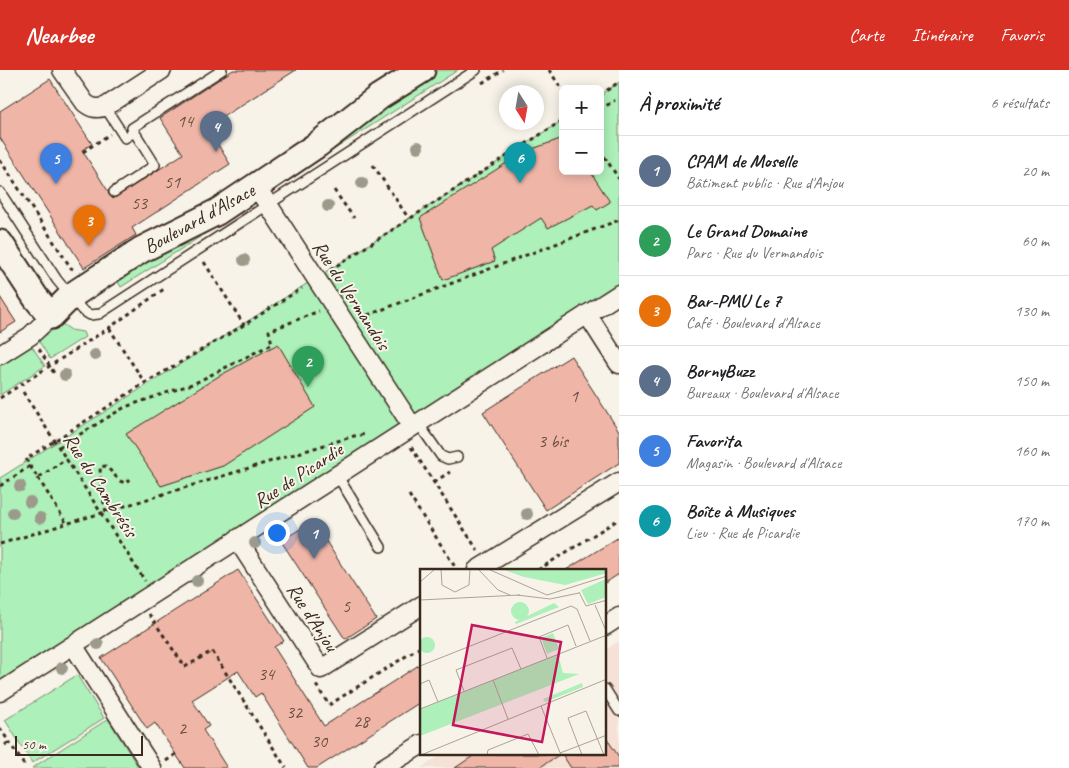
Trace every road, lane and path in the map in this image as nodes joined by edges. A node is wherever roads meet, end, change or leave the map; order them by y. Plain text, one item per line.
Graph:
1 (62, 70) edge
2 (162, 70) edge
3 (222, 70) edge
4 (422, 70) edge
5 (476, 70) edge
6 (503, 70) edge
7 (549, 70) edge
8 (619, 82) edge
9 (559, 85) edge
10 (478, 86) dead end
11 (604, 92) edge
12 (615, 100) dead end
13 (105, 107) junction
14 (604, 107) edge
15 (559, 123) edge
16 (118, 128) junction
17 (134, 132) junction
18 (83, 152) dead end
19 (604, 156) edge
20 (0, 160) edge
21 (373, 165) dead end
22 (619, 177) edge
23 (334, 190) dead end
24 (0, 192) edge
25 (114, 192) dead end
26 (263, 196) junction
27 (354, 218) dead end
28 (409, 219) junction
29 (619, 220) edge
30 (0, 243) edge
31 (197, 267) dead end
32 (77, 271) dead end
33 (317, 279) junction
34 (165, 289) dead end
35 (619, 294) edge
36 (70, 296) junction
37 (587, 314) junction
38 (51, 316) junction
39 (346, 324) junction
40 (244, 325) junction
41 (109, 328) junction
42 (30, 336) junction
43 (0, 355) edge
44 (619, 364) edge
45 (50, 366) junction
46 (54, 372) dead end
47 (145, 383) junction
48 (23, 392) dead end
49 (0, 398) edge
50 (411, 427) junction
51 (368, 434) dead end
52 (54, 441) junction
53 (59, 447) junction
54 (457, 458) dead end
55 (66, 459) junction
56 (30, 466) junction
57 (337, 475) junction
58 (38, 478) junction
59 (131, 478) dead end
60 (619, 482) edge
61 (0, 486) edge
62 (409, 495) dead end
63 (103, 513) junction
64 (619, 518) edge
65 (67, 524) junction
66 (237, 539) junction
67 (0, 544) edge
68 (381, 547) dead end
69 (482, 568) edge
70 (456, 569) edge
71 (540, 569) edge
72 (147, 597) junction
73 (420, 606) edge
74 (619, 617) edge
75 (606, 625) edge
76 (73, 645) junction
77 (420, 647) edge
78 (321, 668) junction
79 (606, 691) edge
80 (0, 692) edge
81 (619, 711) edge
82 (0, 728) edge
83 (9, 742) junction
84 (5, 745) dead end
85 (420, 745) edge
86 (26, 768) edge
87 (152, 768) edge
88 (286, 768) edge
89 (383, 768) edge

1 - 13 street
2 - 13 street
3 - 17 lane
4 - 26 street, Boulevard d'Alsace
5 - 26 lane
6 - 10 path
7 - 9 path
8 - 11 path
12 - 14 path
13 - 16 lane
15 - 28 path
16 - 17 lane
16 - 18 path
17 - 25 lane
19 - 22 path
20 - 32 path
21 - 28 path
23 - 27 path
24 - 36 lane
26 - 33 street, Rue du Vermandois
26 - 36 street, Boulevard d'Alsace
28 - 33 path
29 - 39 path
30 - 38 street
31 - 40 path
33 - 39 street, Rue du Vermandois
33 - 40 path
34 - 41 path
35 - 37 street, Rue de Picardie
36 - 38 street, Boulevard d'Alsace
37 - 44 street
37 - 50 street, Rue de Picardie
38 - 42 street
39 - 50 street, Rue du Vermandois
39 - 53 path
40 - 47 path
41 - 45 path
41 - 47 path
42 - 43 street
42 - 45 path
45 - 46 path
45 - 49 path
47 - 52 path
48 - 52 path, Rue du Cambrésis
50 - 54 lane
50 - 57 street, Rue de Picardie
50 - 69 path
51 - 63 path
52 - 53 path, Rue du Cambrésis
52 - 56 path
53 - 55 path, Rue du Cambrésis
55 - 58 path
55 - 63 path, Rue du Cambrésis
56 - 58 path
56 - 61 path
57 - 66 street, Rue de Picardie
57 - 68 lane
58 - 65 path
59 - 63 path
60 - 69 street
62 - 70 path
63 - 65 path
63 - 72 path, Rue du Cambrésis
64 - 71 path
65 - 67 path
66 - 72 street, Rue de Picardie
66 - 78 street, Rue d'Anjou
72 - 76 street, Rue de Picardie
72 - 88 path, Rue du Cambrésis
73 - 78 street, Rue d'Anjou
74 - 75 street
76 - 80 street, Rue de Picardie
76 - 87 street
77 - 78 path
79 - 81 lane
82 - 83 path
83 - 84 path
83 - 86 path
85 - 89 street

